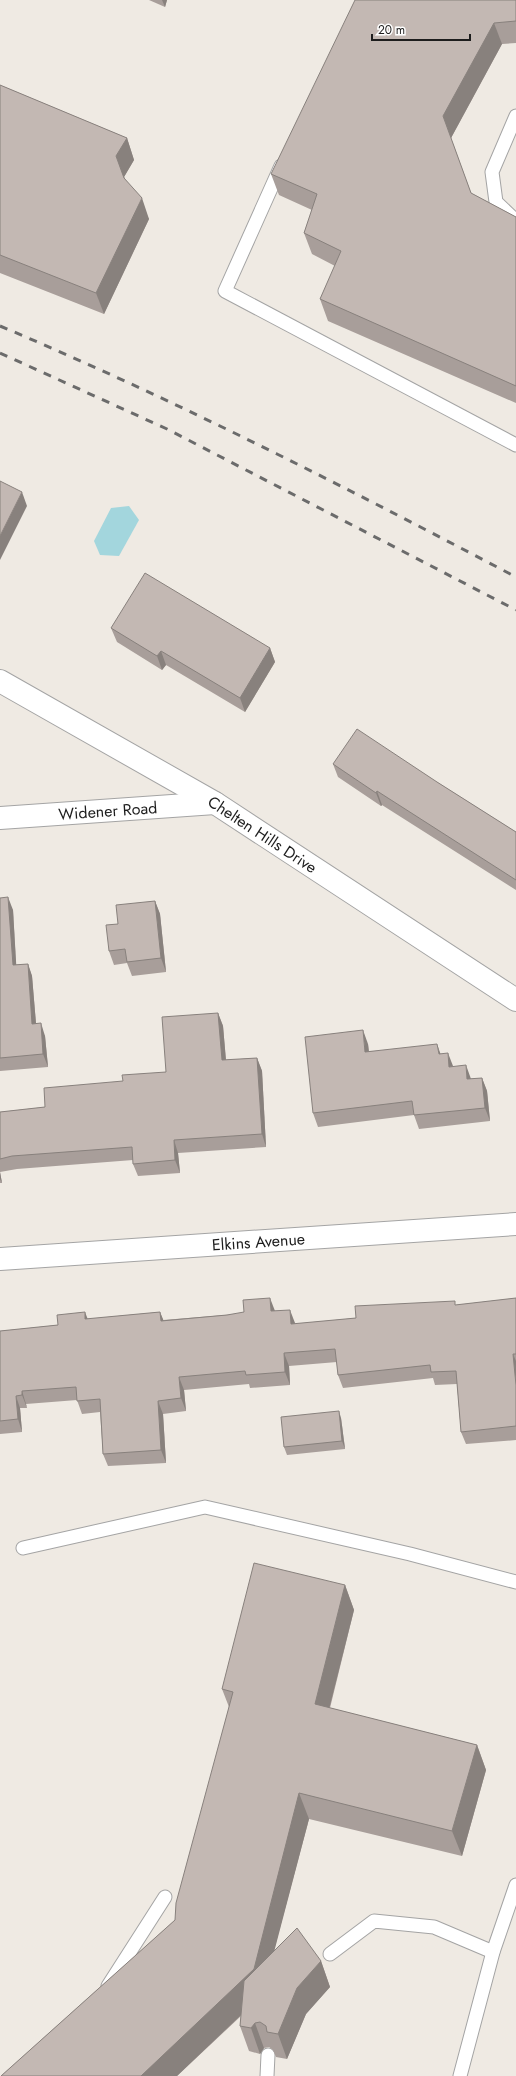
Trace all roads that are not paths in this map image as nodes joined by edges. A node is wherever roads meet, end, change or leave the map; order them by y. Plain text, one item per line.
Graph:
1 (516, 116) edge
2 (287, 153) edge
3 (516, 221) edge
4 (516, 445) edge
5 (0, 681) edge
6 (215, 803) junction
7 (0, 818) edge
8 (516, 1000) edge
9 (516, 1224) edge
10 (0, 1259) edge
11 (23, 1548) dead end
12 (516, 1582) edge
13 (516, 1885) edge
14 (165, 1897) dead end
15 (493, 1952) junction
16 (330, 1954) dead end
17 (98, 1998) edge
18 (268, 2055) edge
19 (267, 2076) edge
20 (460, 2076) edge

1 - 3 lane
2 - 4 lane
5 - 6 street, Chelten Hills Drive
6 - 7 street, Widener Road
6 - 8 street, Chelten Hills Drive
9 - 10 street, Elkins Avenue
11 - 12 lane
13 - 15 lane
14 - 17 lane
15 - 16 lane
15 - 20 lane
18 - 19 lane

